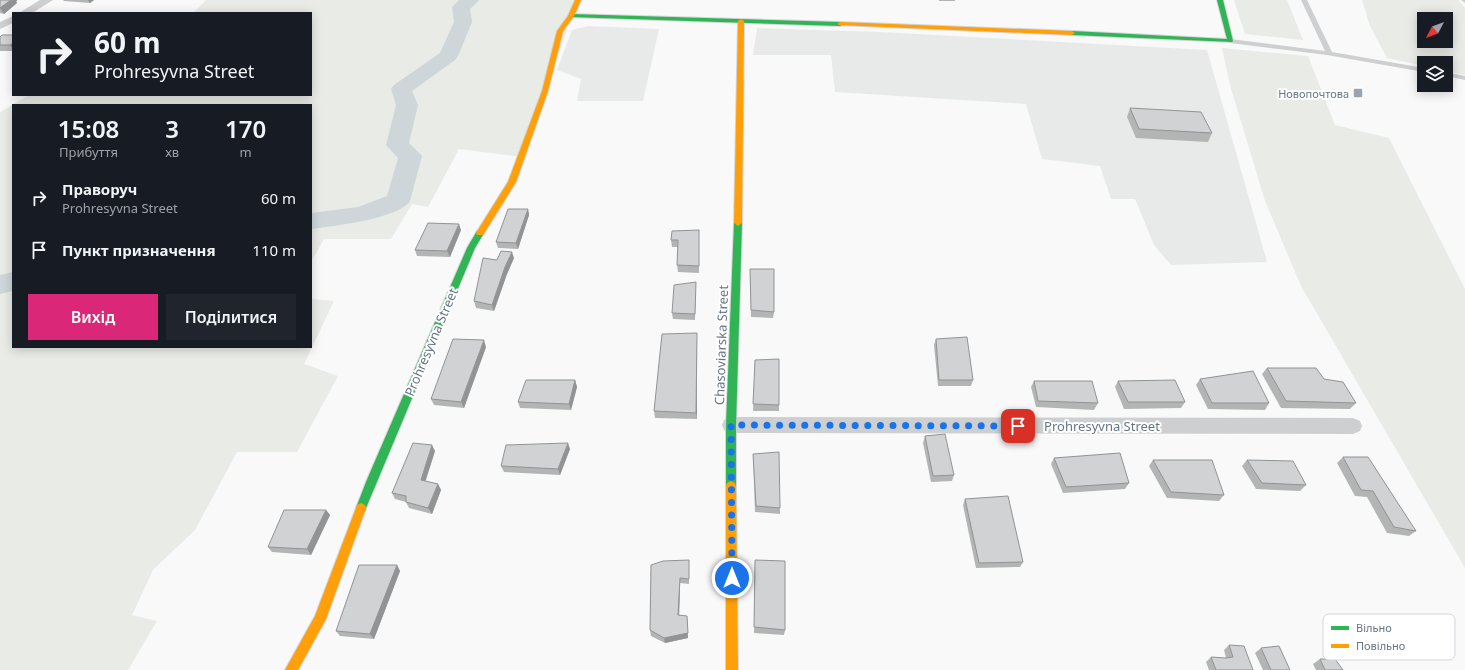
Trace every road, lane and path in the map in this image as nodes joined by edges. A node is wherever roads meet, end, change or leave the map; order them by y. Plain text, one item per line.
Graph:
1 (48, 0) edge
2 (578, 0) edge
3 (1220, 0) edge
4 (1304, 0) edge
5 (26, 12) edge
6 (571, 16) junction
7 (12, 20) edge
8 (741, 21) junction
9 (0, 26) edge
10 (1230, 40) junction
11 (1329, 52) junction
12 (1417, 69) edge
13 (1453, 75) edge
14 (1465, 78) edge
15 (731, 425) junction
16 (1353, 426) dead end
17 (290, 670) edge
18 (732, 670) edge

1 - 5 street
2 - 6 street, Prohresyvna Street
3 - 10 street
4 - 11 lane
6 - 8 street
6 - 17 street, Prohresyvna Street
7 - 9 street
8 - 10 street
8 - 15 street, Chasoviarska Street
10 - 11 lane
11 - 12 lane
13 - 14 lane
15 - 16 street, Prohresyvna Street
15 - 18 street, Chasoviarska Street

